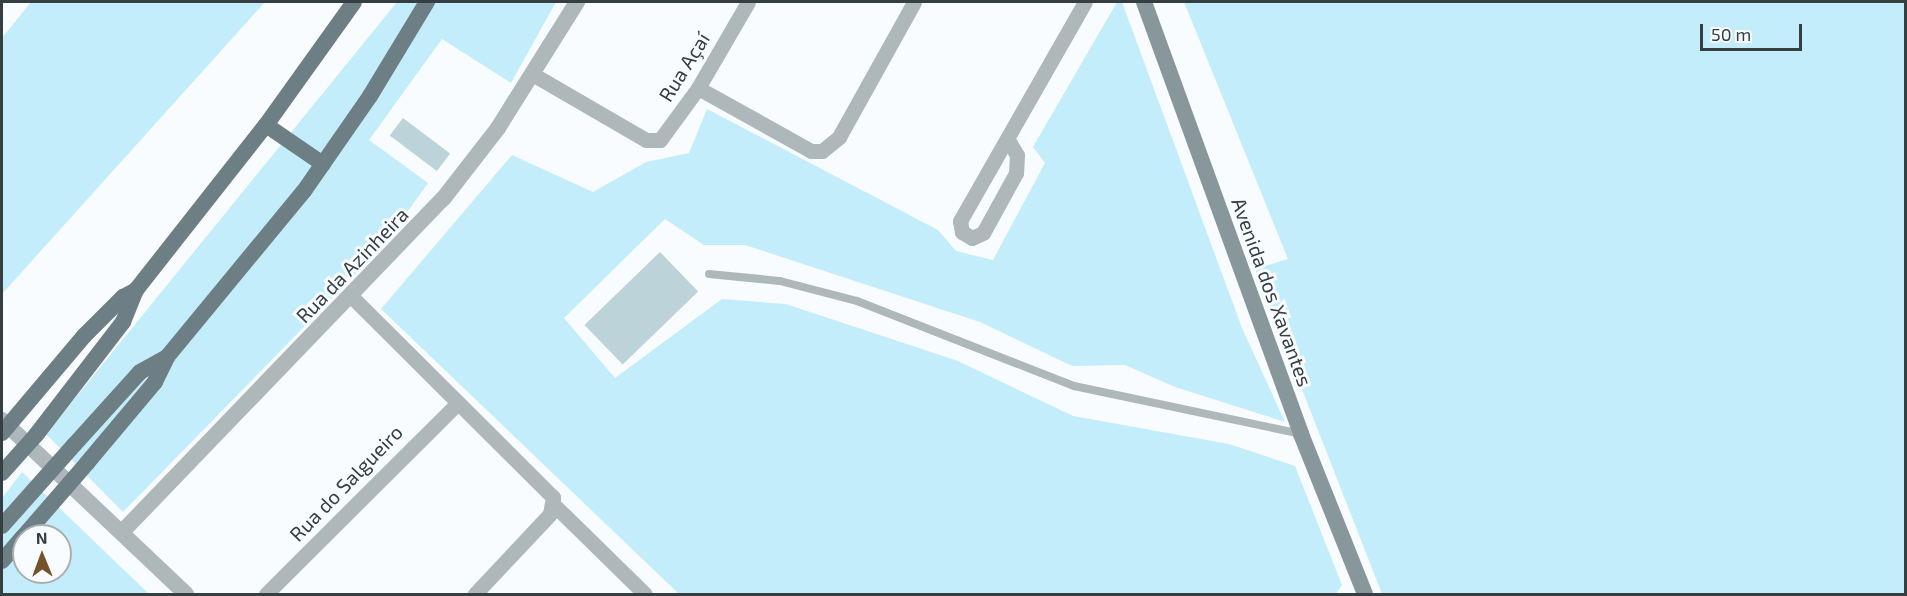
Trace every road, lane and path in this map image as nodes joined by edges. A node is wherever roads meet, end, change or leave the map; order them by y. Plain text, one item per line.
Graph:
1 (354, 2) edge
2 (427, 2) edge
3 (577, 2) edge
4 (748, 2) edge
5 (914, 2) edge
6 (1085, 2) edge
7 (1144, 2) edge
8 (534, 75) junction
9 (698, 88) junction
10 (266, 125) junction
11 (1008, 140) junction
12 (323, 164) junction
13 (709, 274) dead end
14 (141, 285) junction
15 (352, 297) junction
16 (171, 352) junction
17 (458, 403) junction
18 (2, 420) edge
19 (2, 433) edge
20 (1301, 434) junction
21 (2, 473) edge
22 (554, 501) junction
23 (34, 524) edge
24 (2, 526) edge
25 (118, 527) junction
26 (12, 550) edge
27 (2, 561) edge
28 (1359, 591) edge
29 (186, 594) edge
30 (266, 594) edge
31 (475, 594) edge
32 (645, 594) edge

1 - 10 main road
2 - 12 main road
3 - 8 street, Rua da Azinheira
4 - 9 street, Rua Açaí
5 - 9 street
6 - 11 street
7 - 20 main road, Avenida dos Xavantes
8 - 9 street, Rua Açaí
8 - 15 street, Rua da Azinheira
10 - 12 main road
10 - 14 main road
11 - 11 street
12 - 16 main road
13 - 20 lane
14 - 19 main road, bridge
14 - 21 main road, bridge
15 - 17 street
15 - 25 street, Rua da Azinheira
16 - 23 main road, bridge
16 - 24 main road, bridge
17 - 22 street
17 - 30 street, Rua do Salgueiro
18 - 25 street
20 - 28 main road, Avenida dos Xavantes
22 - 31 street
22 - 32 street
25 - 29 street
26 - 27 main road

